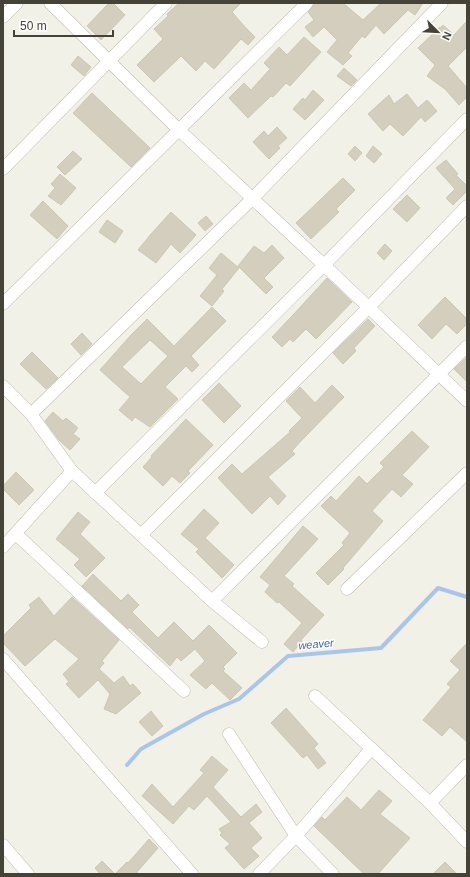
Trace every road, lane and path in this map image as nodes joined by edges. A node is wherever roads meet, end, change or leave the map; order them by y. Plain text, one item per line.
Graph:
1 (17, 3) edge
2 (50, 3) edge
3 (166, 3) edge
4 (307, 3) edge
5 (442, 3) edge
6 (3, 17) edge
7 (108, 61) junction
8 (467, 119) edge
9 (179, 130) junction
10 (3, 169) edge
11 (252, 198) junction
12 (467, 206) edge
13 (324, 265) junction
14 (3, 304) edge
15 (368, 308) junction
16 (467, 346) edge
17 (438, 375) junction
18 (3, 386) edge
19 (467, 401) edge
20 (30, 414) junction
21 (72, 471) junction
22 (467, 473) edge
23 (95, 493) junction
24 (16, 534) junction
25 (141, 535) junction
26 (3, 547) edge
27 (347, 589) dead end
28 (212, 601) junction
29 (262, 642) dead end
30 (3, 659) edge
31 (184, 691) dead end
32 (315, 696) dead end
33 (229, 734) dead end
34 (371, 748) junction
35 (467, 765) edge
36 (430, 803) junction
37 (296, 836) junction
38 (467, 842) edge
39 (3, 846) edge
40 (28, 874) edge
41 (192, 874) edge
42 (259, 874) edge
43 (333, 874) edge

1 - 6 street
2 - 7 street
3 - 7 street
4 - 9 street
5 - 11 street
7 - 9 street
7 - 10 street
8 - 13 street
9 - 11 street
9 - 14 street
11 - 13 street
11 - 20 street
12 - 15 street
13 - 15 street
13 - 23 street
15 - 17 street
15 - 25 street
16 - 17 street
17 - 19 street
17 - 28 street
18 - 20 street
20 - 21 street
21 - 23 street
21 - 24 street
22 - 27 street
23 - 25 street
24 - 26 street
24 - 31 street
25 - 28 street
28 - 29 street
30 - 41 street
32 - 34 street
33 - 37 street
34 - 36 street
34 - 37 street
35 - 36 street
36 - 38 street
37 - 42 street
37 - 43 street
39 - 40 street

